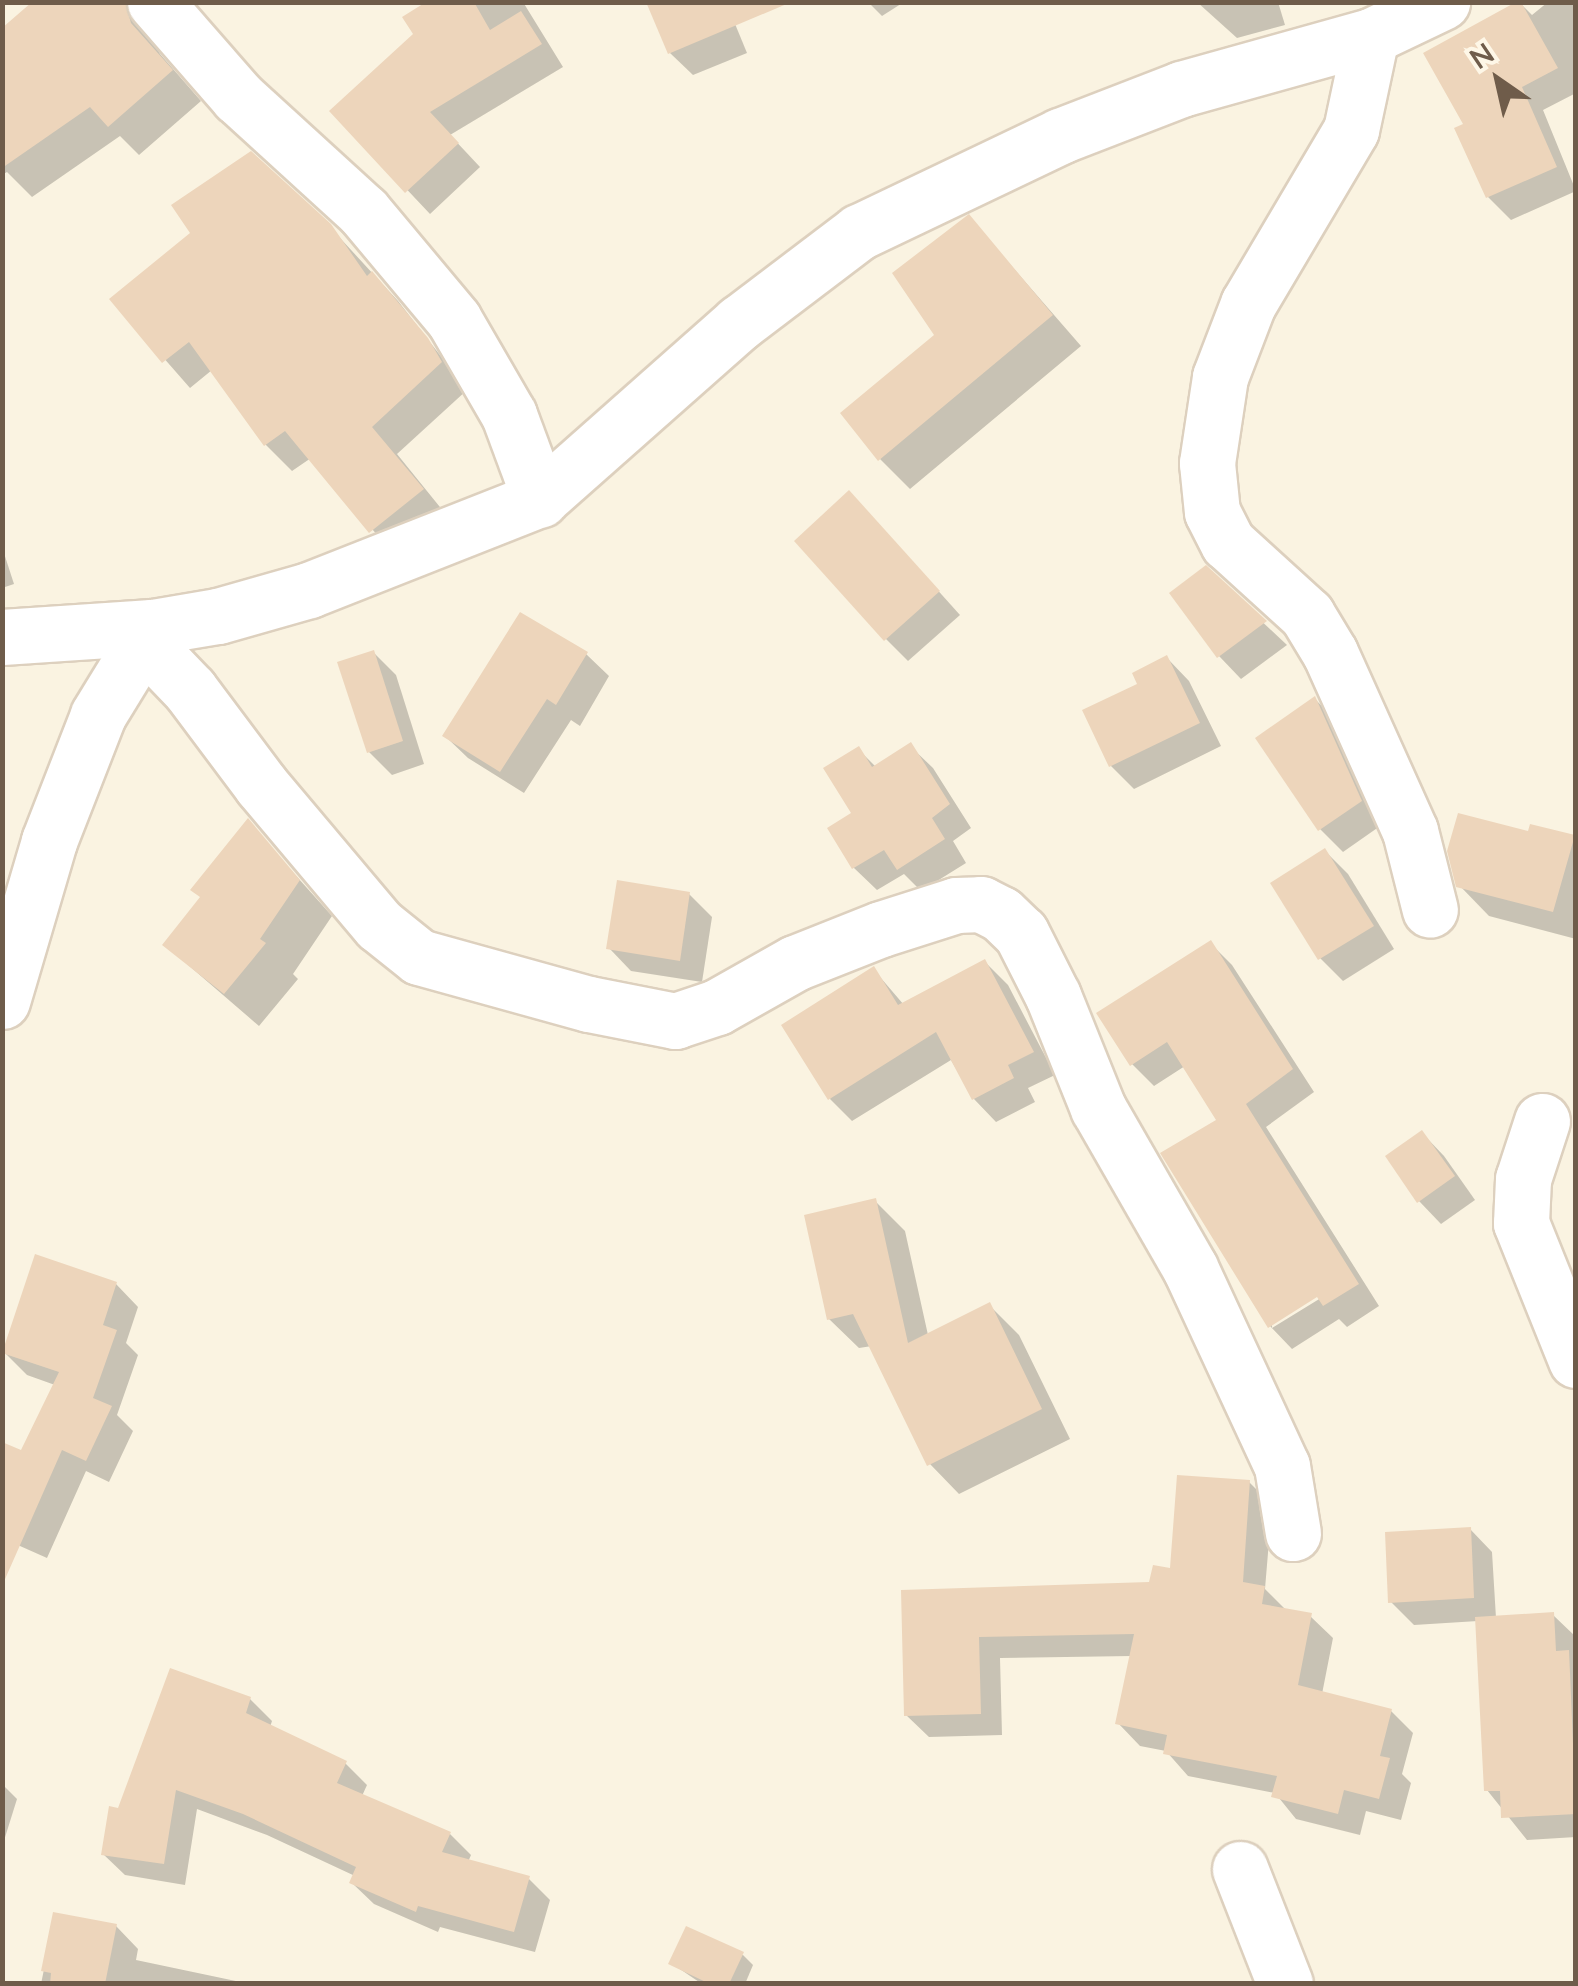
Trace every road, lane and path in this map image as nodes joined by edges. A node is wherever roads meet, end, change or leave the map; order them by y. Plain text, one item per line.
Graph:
1 (155, 2) edge
2 (1442, 2) edge
3 (1371, 36) junction
4 (540, 499) junction
5 (147, 634) junction
6 (2, 637) edge
7 (1430, 910) dead end
8 (2, 1001) edge
9 (1542, 1121) dead end
10 (1576, 1360) edge
11 (1294, 1533) dead end
12 (1240, 1869) dead end
13 (1286, 1984) edge

1 - 4 street
2 - 3 street
3 - 4 street
3 - 7 street
4 - 5 street
5 - 6 street
5 - 8 street
5 - 11 street
9 - 10 street
12 - 13 street

